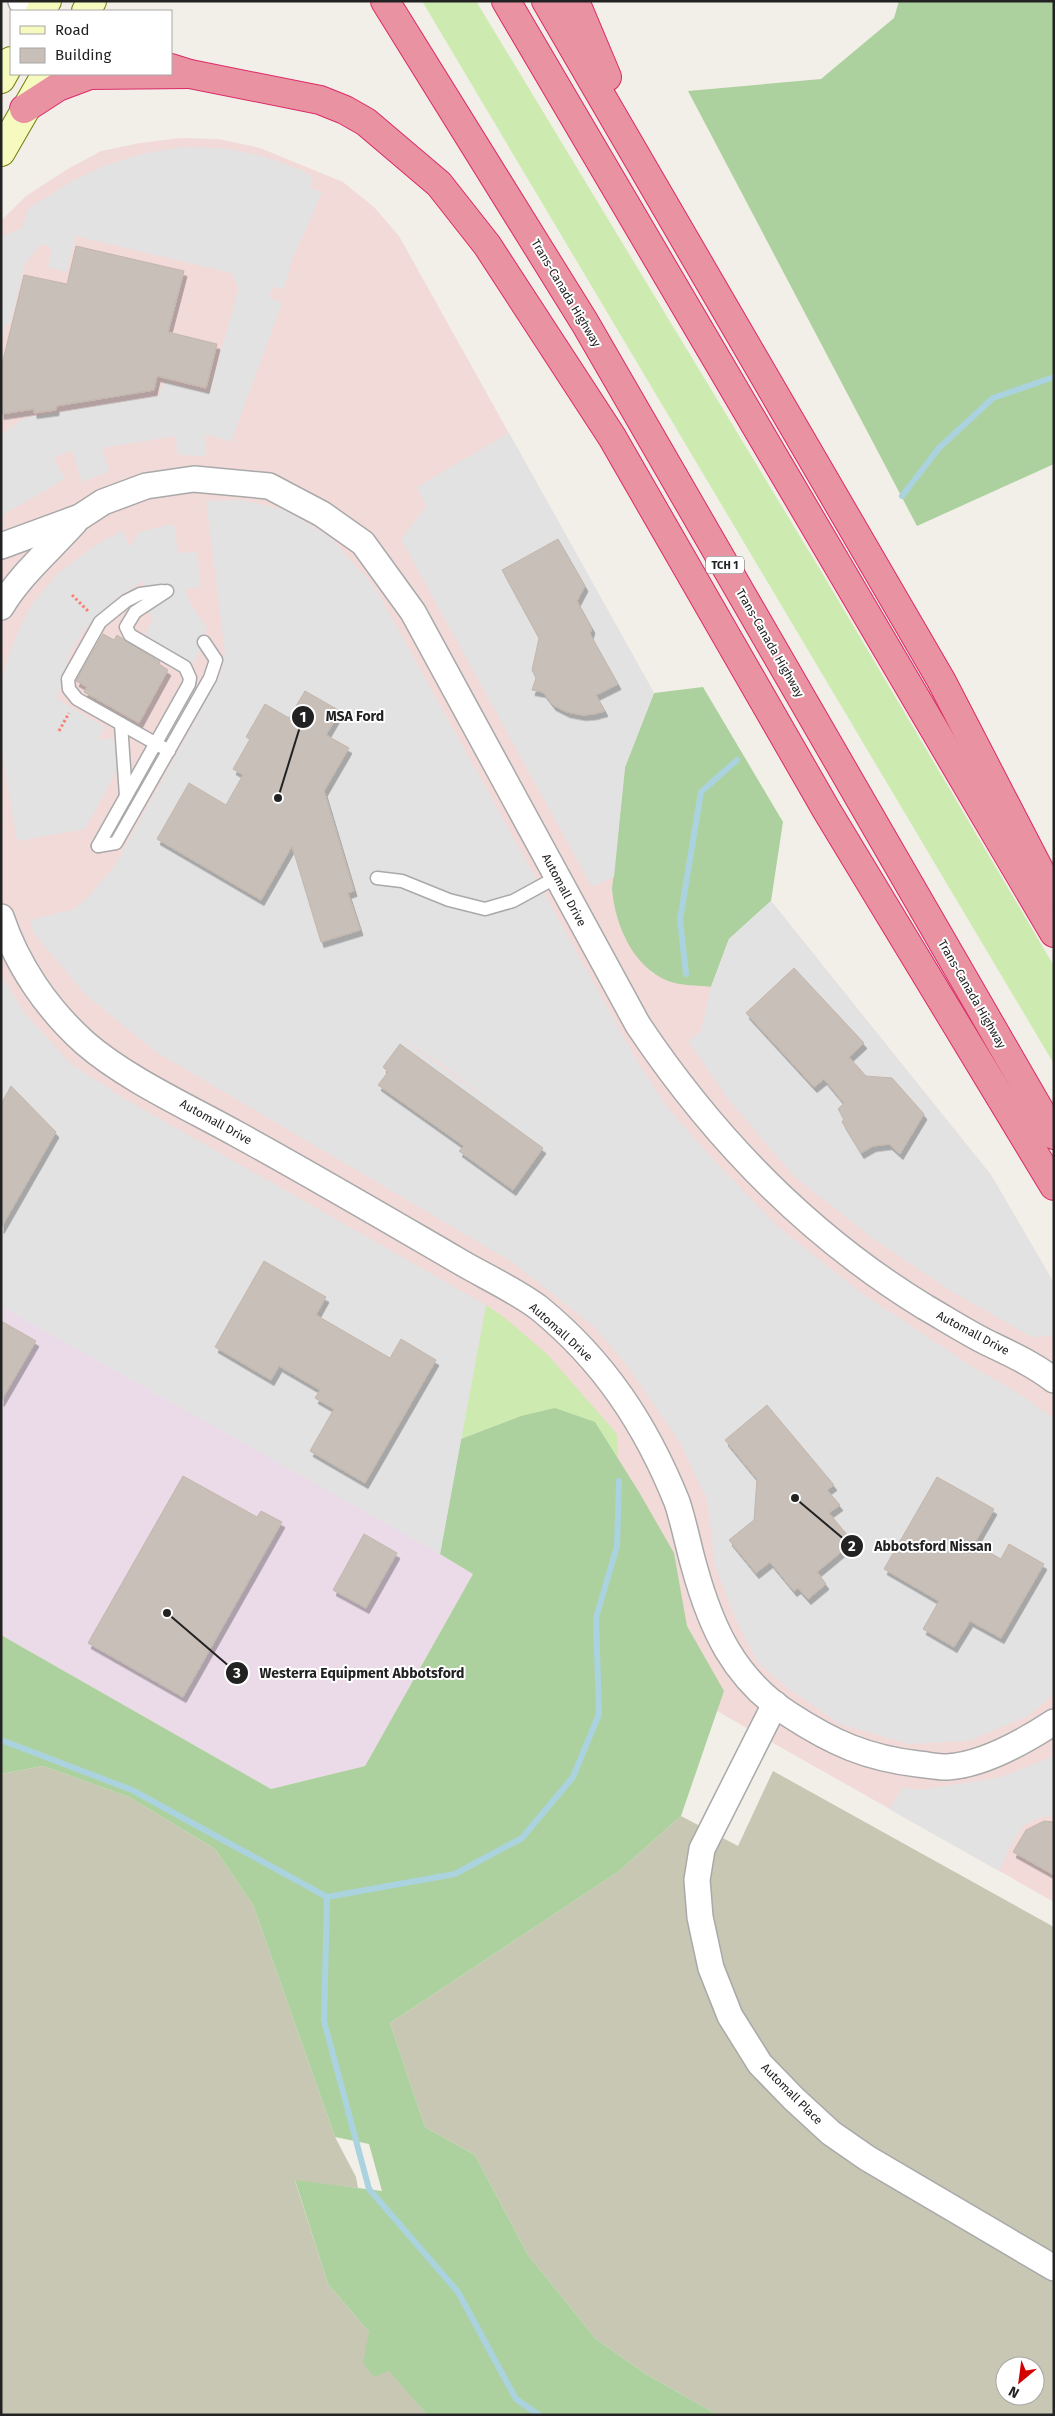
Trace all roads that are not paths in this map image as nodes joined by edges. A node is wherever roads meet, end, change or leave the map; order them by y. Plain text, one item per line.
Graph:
1 (385, 1) edge
2 (506, 1) edge
3 (546, 1) edge
4 (575, 1) edge
5 (10, 63) edge
6 (181, 71) edge
7 (45, 75) edge
8 (90, 75) edge
9 (1, 79) edge
10 (24, 109) junction
11 (1, 152) edge
12 (649, 177) junction
13 (80, 517) junction
14 (1, 546) edge
15 (1, 608) edge
16 (204, 642) dead end
17 (121, 724) junction
18 (151, 741) junction
19 (169, 751) junction
20 (126, 796) junction
21 (557, 877) junction
22 (377, 878) dead end
23 (1054, 898) edge
24 (1, 917) edge
25 (1054, 933) edge
26 (1054, 1136) edge
27 (1054, 1186) edge
28 (1054, 1380) edge
29 (775, 1704) junction
30 (1054, 1722) edge
31 (1054, 2268) edge

1 - 26 highway, Trans-Canada Highway / TCH 1
2 - 25 highway
3 - 12 highway
4 - 12 highway
5 - 9 main road
6 - 27 highway
7 - 10 main road
8 - 10 highway
10 - 11 main road
12 - 23 highway
13 - 14 street, Automall Drive
13 - 15 street, Automall Drive
13 - 21 street, Automall Drive
16 - 19 lane
17 - 18 lane
17 - 18 lane
17 - 20 lane
18 - 19 lane
18 - 20 lane
19 - 20 lane
21 - 22 lane
21 - 28 street, Automall Drive
24 - 29 street, Automall Drive
29 - 30 street, Automall Drive
29 - 31 street, Automall Place

